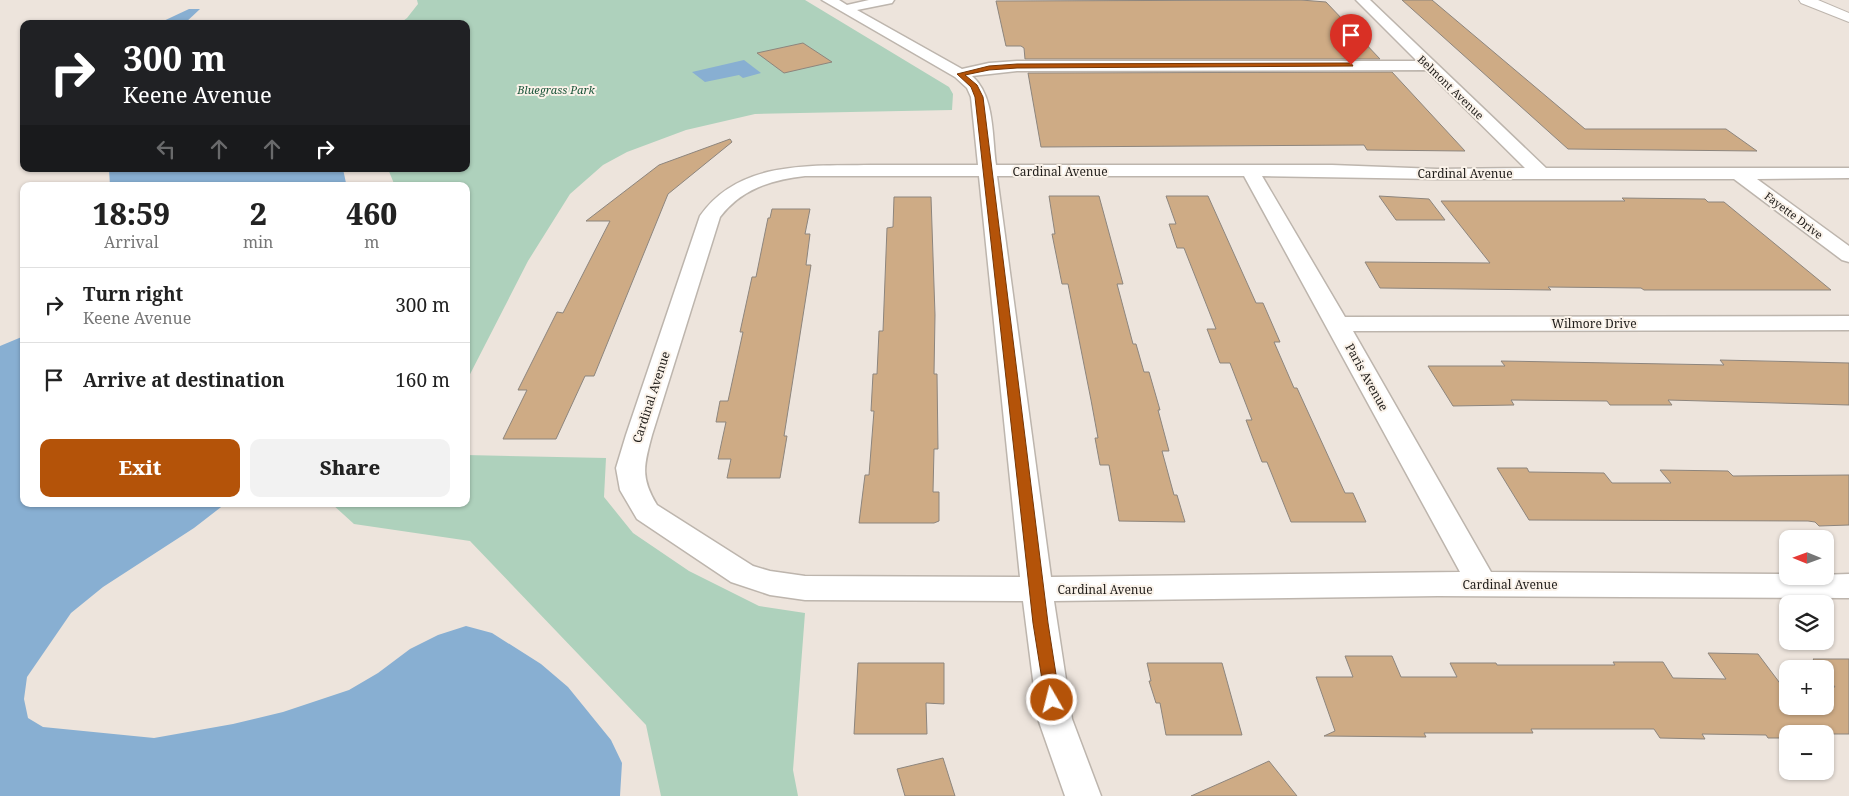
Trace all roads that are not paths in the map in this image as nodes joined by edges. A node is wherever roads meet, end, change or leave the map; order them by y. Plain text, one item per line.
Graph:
1 (887, 0) edge
2 (1363, 0) edge
3 (1806, 0) edge
4 (837, 4) edge
5 (1849, 18) edge
6 (1427, 65) junction
7 (960, 74) junction
8 (1250, 170) junction
9 (987, 171) junction
10 (1540, 173) junction
11 (1740, 174) junction
12 (1849, 174) edge
13 (1849, 256) edge
14 (1849, 323) edge
15 (1338, 324) junction
16 (1482, 584) junction
17 (1849, 586) edge
18 (1037, 589) junction
19 (1083, 796) edge

1 - 4 street
2 - 6 street, Belmont Avenue
3 - 5 main road
4 - 7 street
6 - 7 street
6 - 10 street, Belmont Avenue
7 - 9 street
8 - 9 street, Cardinal Avenue
8 - 10 street, Cardinal Avenue
8 - 15 street, Paris Avenue
9 - 18 street
9 - 18 street, Cardinal Avenue
10 - 11 street, Cardinal Avenue
11 - 12 street, Cardinal Avenue
11 - 13 street, Fayette Drive
14 - 15 street, Wilmore Drive
15 - 16 street, Paris Avenue
16 - 17 street, Cardinal Avenue
16 - 18 street, Cardinal Avenue
18 - 19 street

